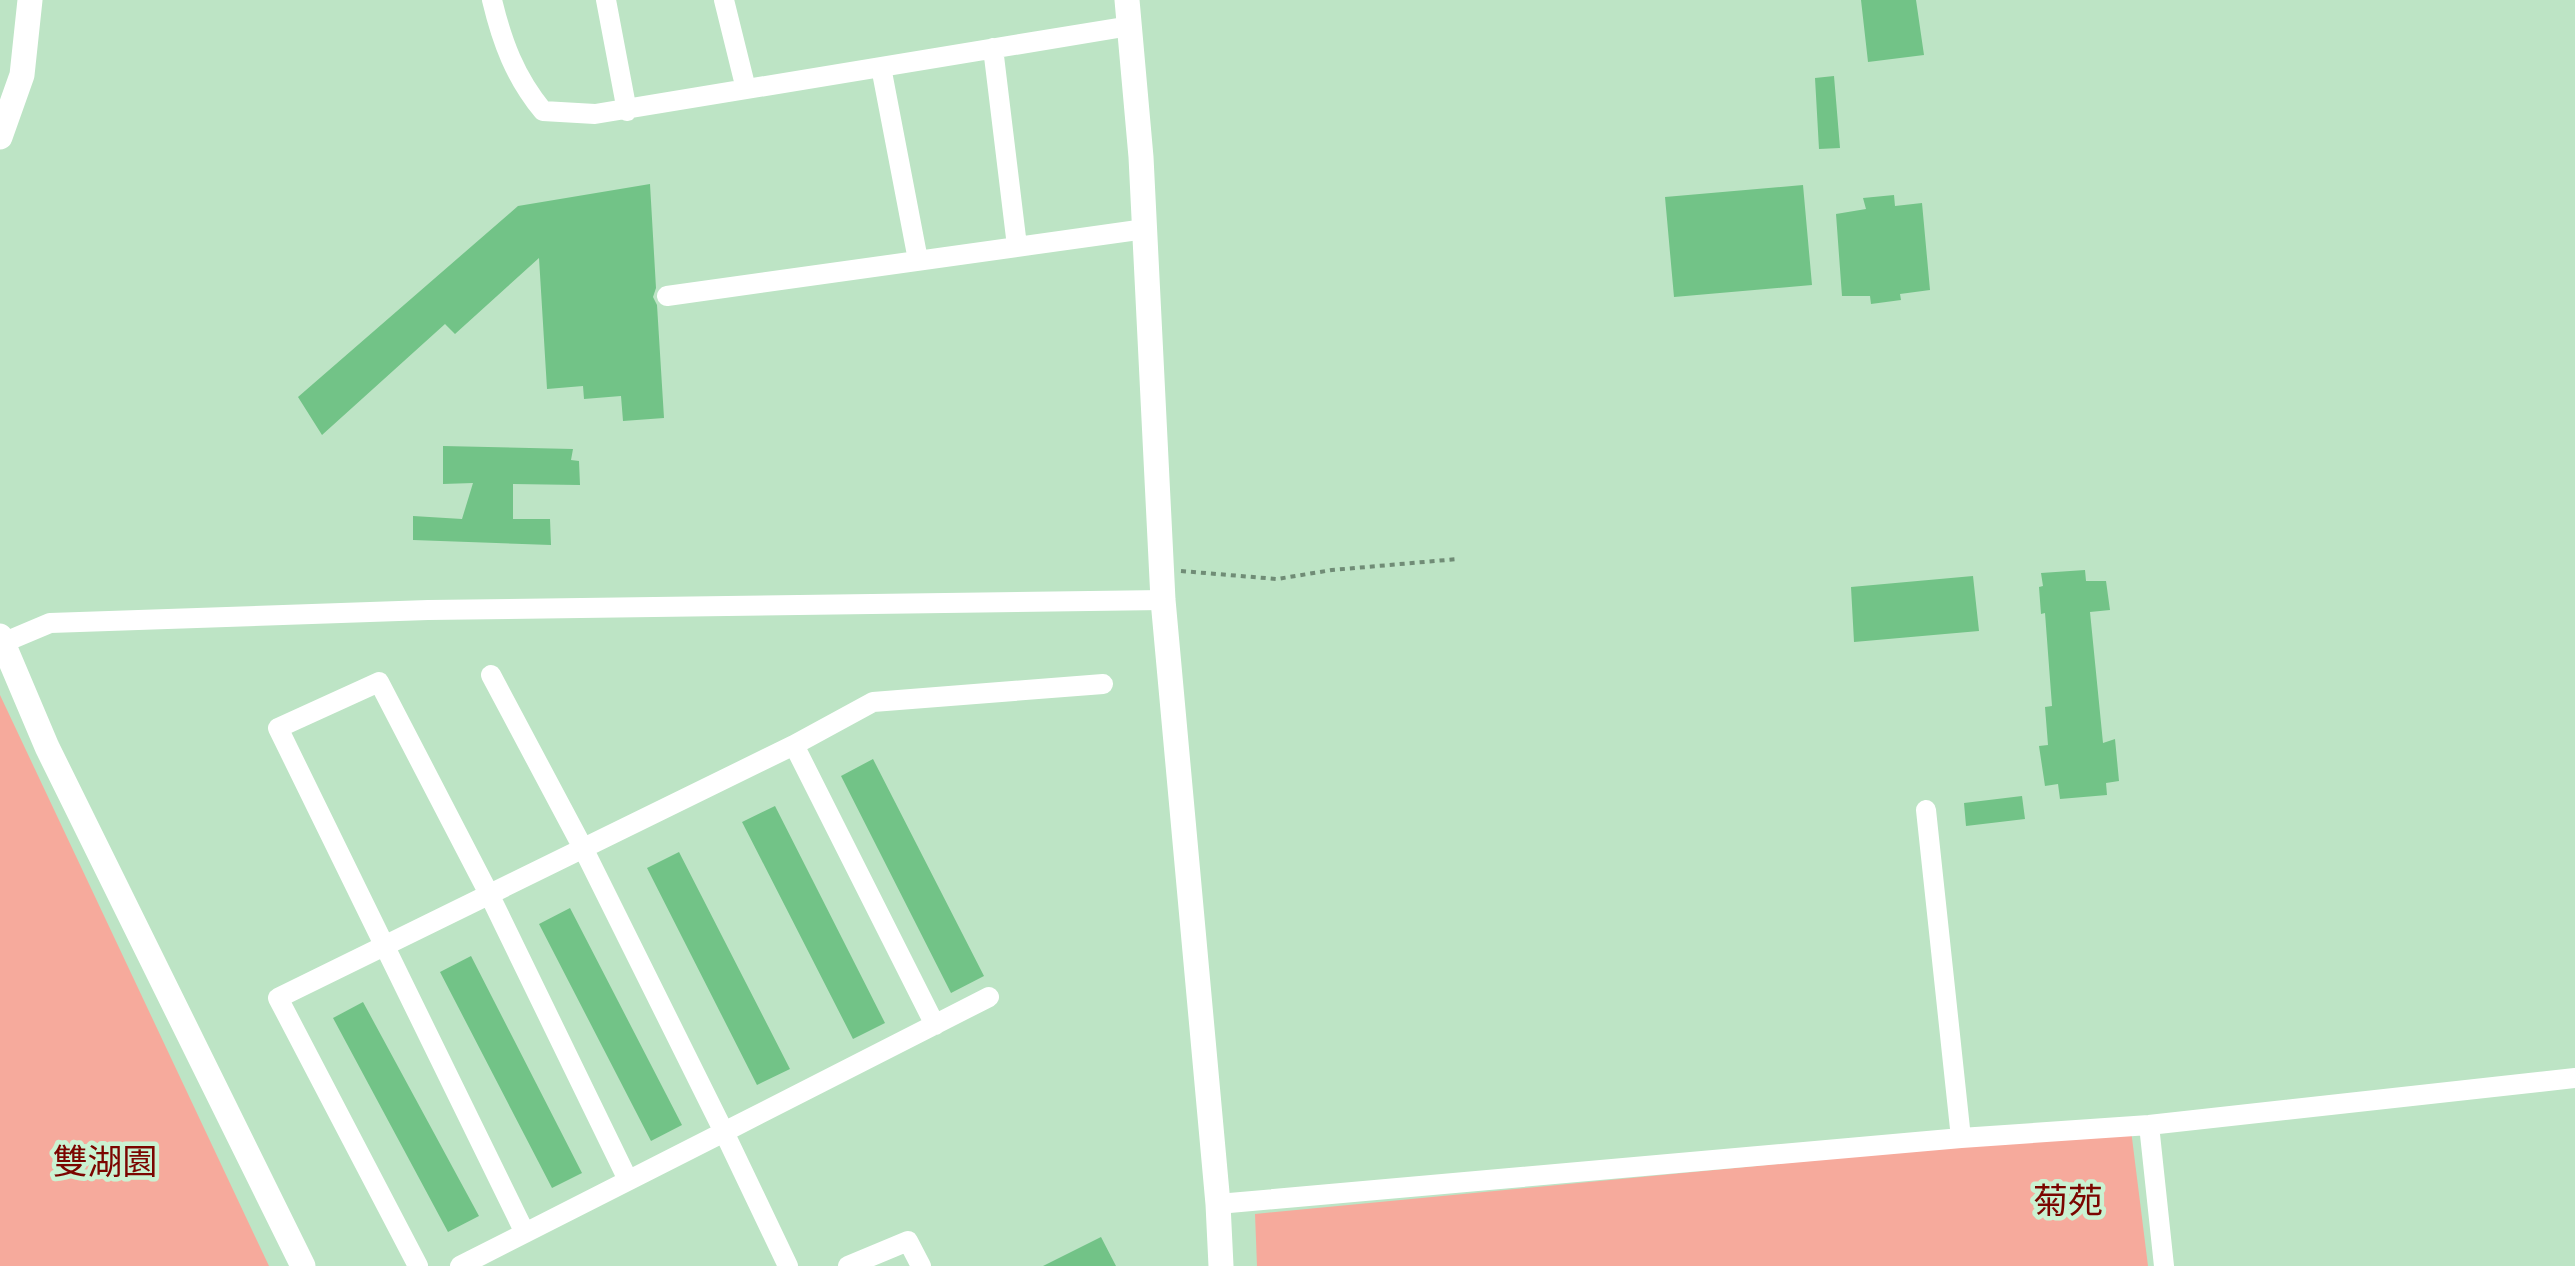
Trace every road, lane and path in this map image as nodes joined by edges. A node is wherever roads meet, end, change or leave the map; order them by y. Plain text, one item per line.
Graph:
1 (30, 0) edge
2 (492, 0) edge
3 (606, 0) edge
4 (724, 0) edge
5 (1128, 13) edge
6 (994, 48) junction
7 (882, 66) junction
8 (746, 89) junction
9 (627, 110) junction
10 (0, 137) edge
11 (1145, 229) junction
12 (1017, 246) junction
13 (918, 260) junction
14 (666, 296) dead end
15 (1458, 559) dead end
16 (1161, 569) junction
17 (1163, 600) junction
18 (1, 641) edge
19 (490, 674) dead end
20 (1103, 684) dead end
21 (794, 745) junction
22 (1926, 810) dead end
23 (584, 848) junction
24 (489, 894) junction
25 (382, 946) junction
26 (989, 998) dead end
27 (935, 1024) junction
28 (2575, 1078) edge
29 (2150, 1125) junction
30 (724, 1132) junction
31 (1960, 1138) junction
32 (628, 1180) junction
33 (1218, 1204) junction
34 (525, 1233) junction
35 (304, 1266) edge
36 (418, 1266) edge
37 (460, 1266) edge
38 (788, 1266) edge
39 (848, 1266) edge
40 (921, 1266) edge
41 (1220, 1266) edge
42 (2164, 1266) edge

1 - 10 main road
2 - 9 street
3 - 9 street
4 - 8 street
5 - 6 street
5 - 11 main road
6 - 7 street
6 - 12 street
7 - 8 street
7 - 13 street
8 - 9 street
11 - 12 street
11 - 16 main road
12 - 13 street
13 - 14 street
15 - 16 path
16 - 17 main road
17 - 18 street
17 - 33 main road
18 - 35 main road
19 - 23 street
20 - 21 street
21 - 23 street
21 - 27 street
22 - 31 street
23 - 24 street
23 - 30 street
24 - 25 street
24 - 25 street
24 - 32 street
25 - 34 street
25 - 36 street
26 - 27 street
27 - 30 street
28 - 29 street
29 - 31 street
29 - 42 street
30 - 32 street
30 - 38 street
31 - 33 street
32 - 34 street
33 - 41 main road
34 - 37 street
39 - 40 street

